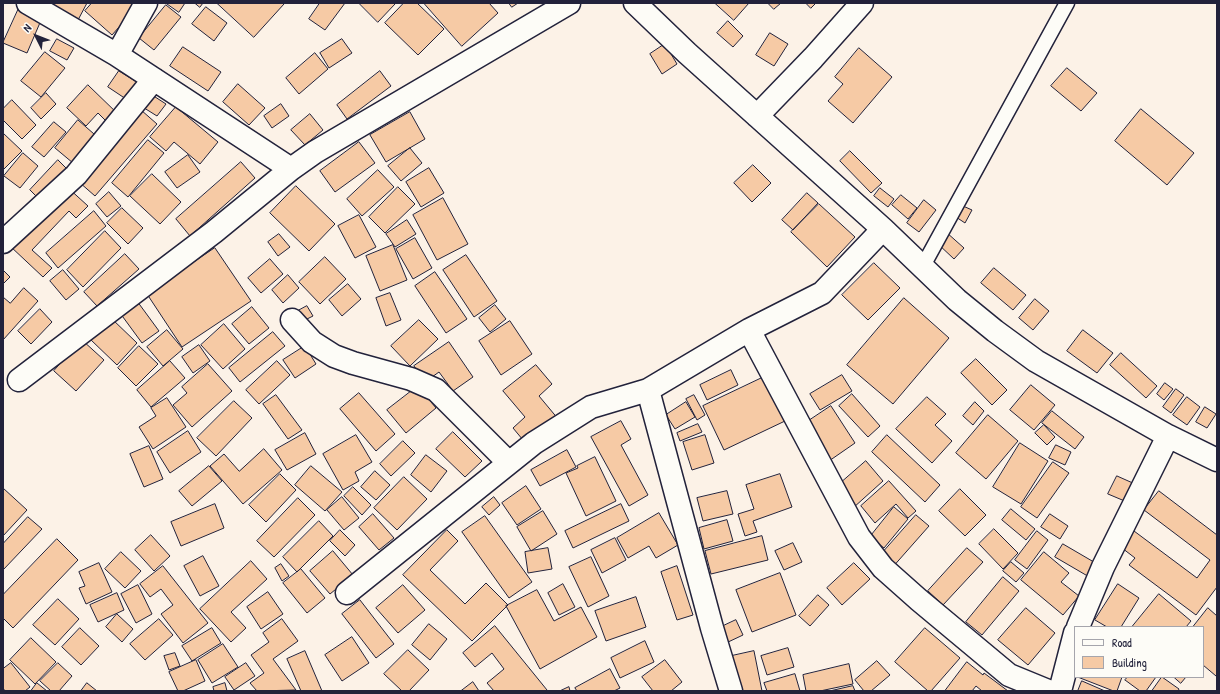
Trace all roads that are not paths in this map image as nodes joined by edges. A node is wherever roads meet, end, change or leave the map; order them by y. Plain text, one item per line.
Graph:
1 (28, 3) edge
2 (146, 3) edge
3 (568, 3) edge
4 (862, 3) edge
5 (1067, 3) edge
6 (638, 4) edge
7 (117, 55) junction
8 (154, 79) junction
9 (757, 116) junction
10 (291, 169) junction
11 (883, 229) junction
12 (3, 242) edge
13 (923, 266) junction
14 (292, 320) dead end
15 (749, 330) junction
16 (19, 380) dead end
17 (648, 390) junction
18 (1168, 436) junction
19 (1217, 460) edge
20 (509, 463) junction
21 (347, 593) dead end
22 (1078, 626) edge
23 (1074, 637) edge
24 (731, 691) edge
25 (1048, 691) edge
26 (1060, 691) edge

1 - 7 street
2 - 7 street
3 - 10 street
4 - 9 street
5 - 13 lane
6 - 9 street
7 - 8 street
8 - 10 street
8 - 12 street
9 - 11 street
10 - 16 street
11 - 13 street
11 - 15 street
13 - 18 street
14 - 20 street
15 - 17 street
15 - 25 street
17 - 20 street
17 - 24 street
18 - 19 street
18 - 22 street
20 - 21 street
23 - 26 street

